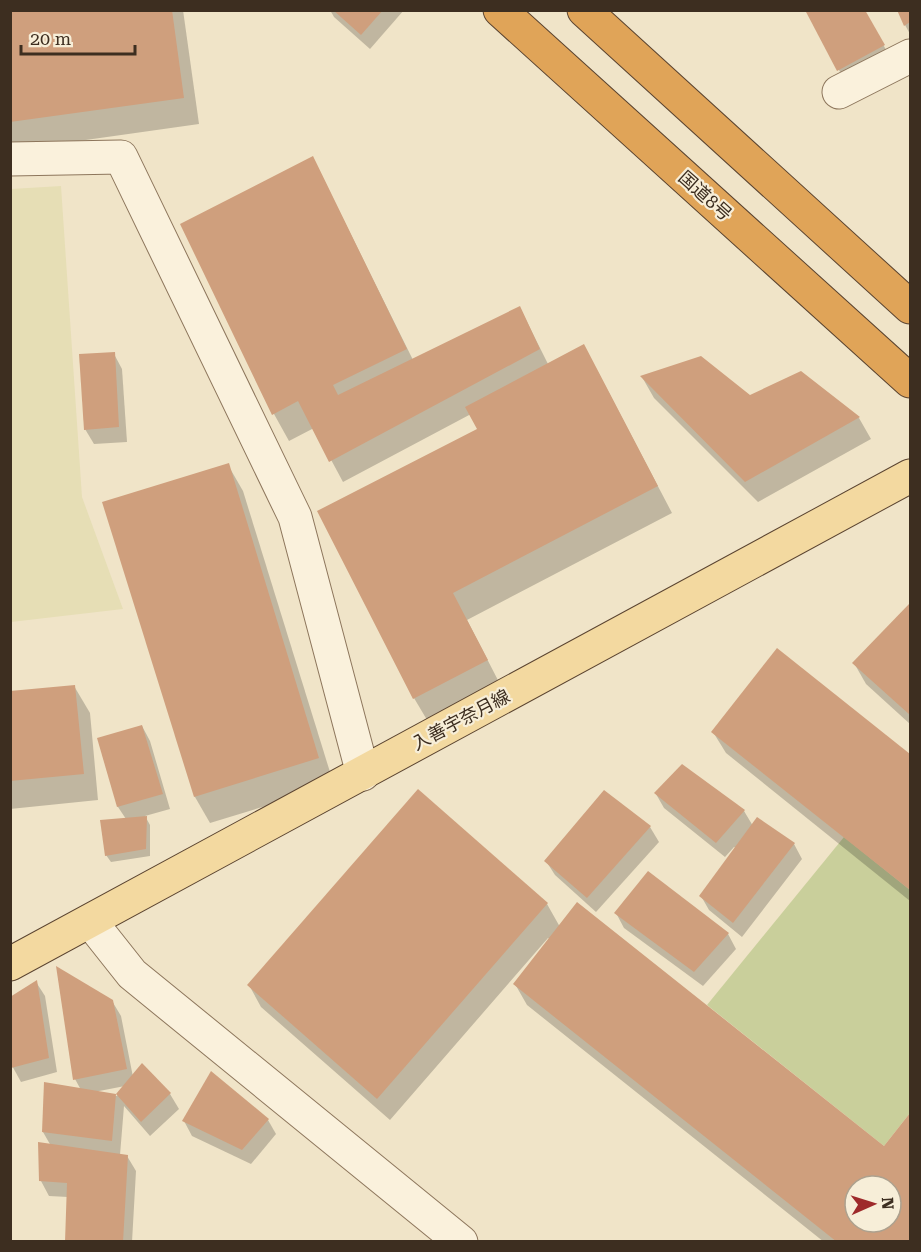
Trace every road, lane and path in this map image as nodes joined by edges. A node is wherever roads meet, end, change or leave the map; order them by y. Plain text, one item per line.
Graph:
1 (500, 10) edge
2 (584, 10) edge
3 (910, 56) edge
4 (838, 92) dead end
5 (10, 159) edge
6 (910, 307) edge
7 (910, 381) edge
8 (910, 476) edge
9 (363, 774) junction
10 (90, 921) junction
11 (10, 964) edge
12 (461, 1242) edge

1 - 7 highway, 国道8号
2 - 6 highway
3 - 4 street
5 - 9 street
8 - 9 main road, 入善宇奈月線
9 - 10 main road, 入善宇奈月線
10 - 11 main road, 入善宇奈月線
10 - 12 street

